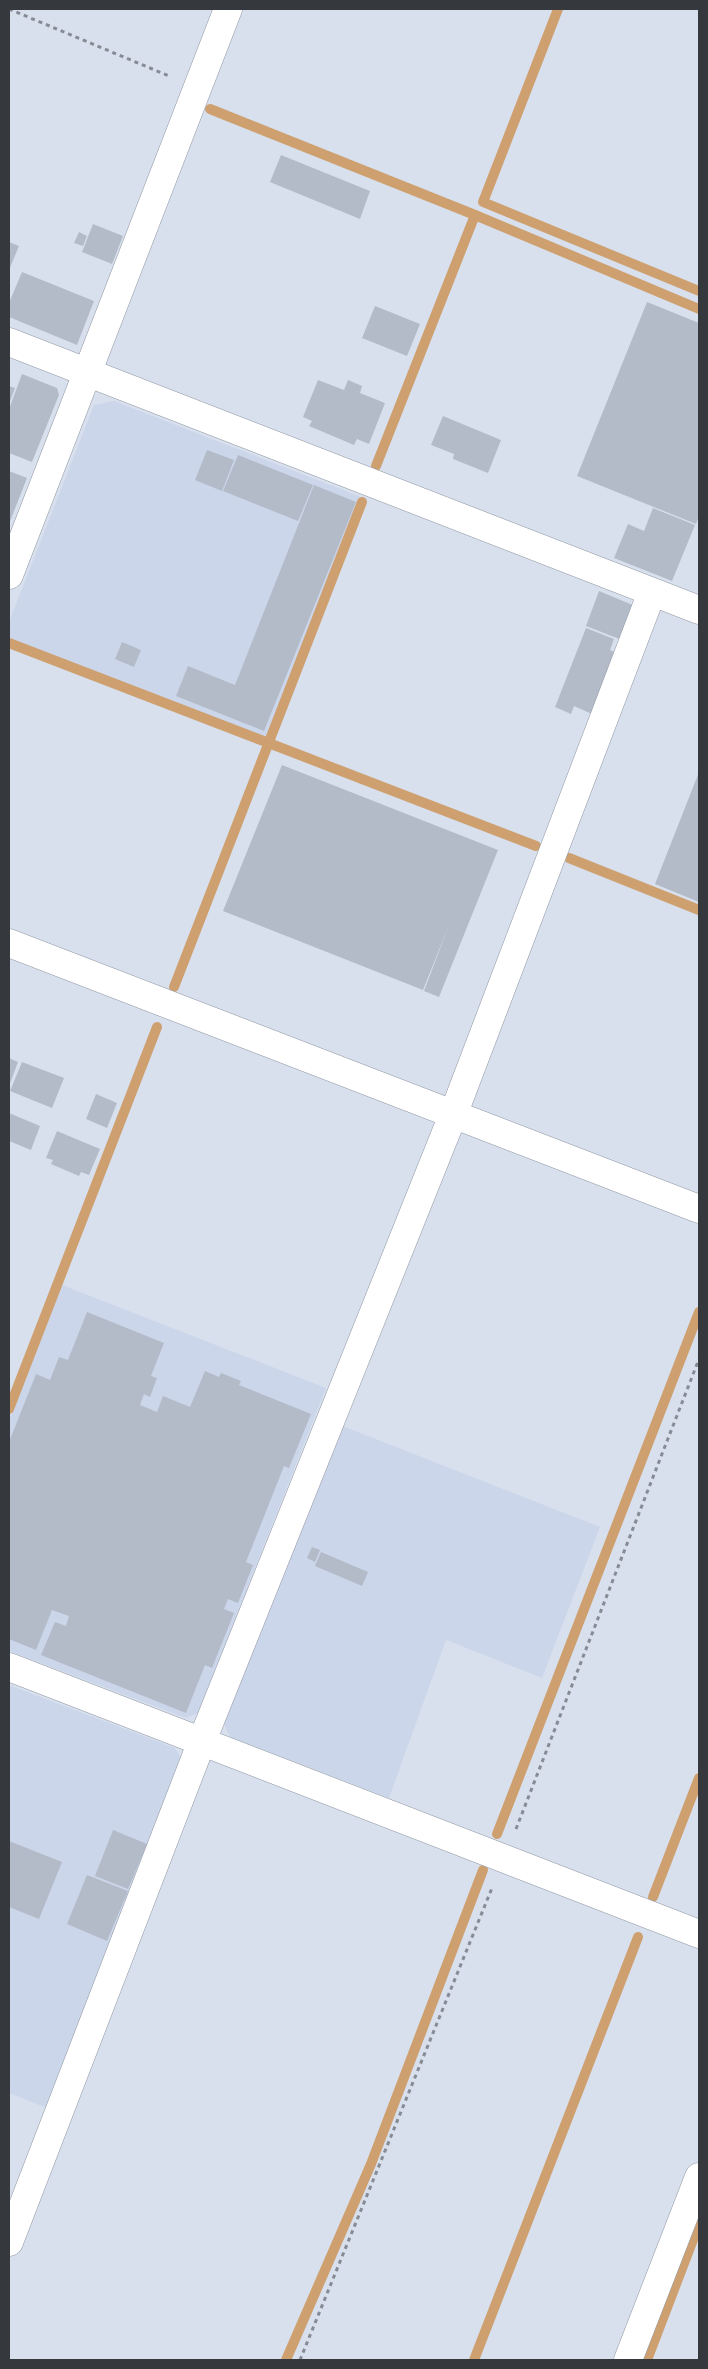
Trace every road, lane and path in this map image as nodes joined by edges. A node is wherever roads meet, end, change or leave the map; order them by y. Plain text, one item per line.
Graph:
1 (9, 9) edge
2 (228, 9) edge
3 (197, 88) junction
4 (9, 342) edge
5 (87, 372) junction
6 (9, 575) edge
7 (652, 592) junction
8 (699, 610) edge
9 (9, 943) edge
10 (453, 1115) junction
11 (699, 1210) edge
12 (9, 1667) edge
13 (202, 1741) junction
14 (699, 1934) edge
15 (699, 2177) edge
16 (9, 2242) edge
17 (628, 2360) edge

1 - 3 path
2 - 3 street
3 - 5 street
4 - 5 street
5 - 6 street
5 - 7 street
7 - 8 street
7 - 10 street
9 - 10 street
10 - 11 street
10 - 13 street
12 - 13 street
13 - 14 street
13 - 16 street
15 - 17 street

